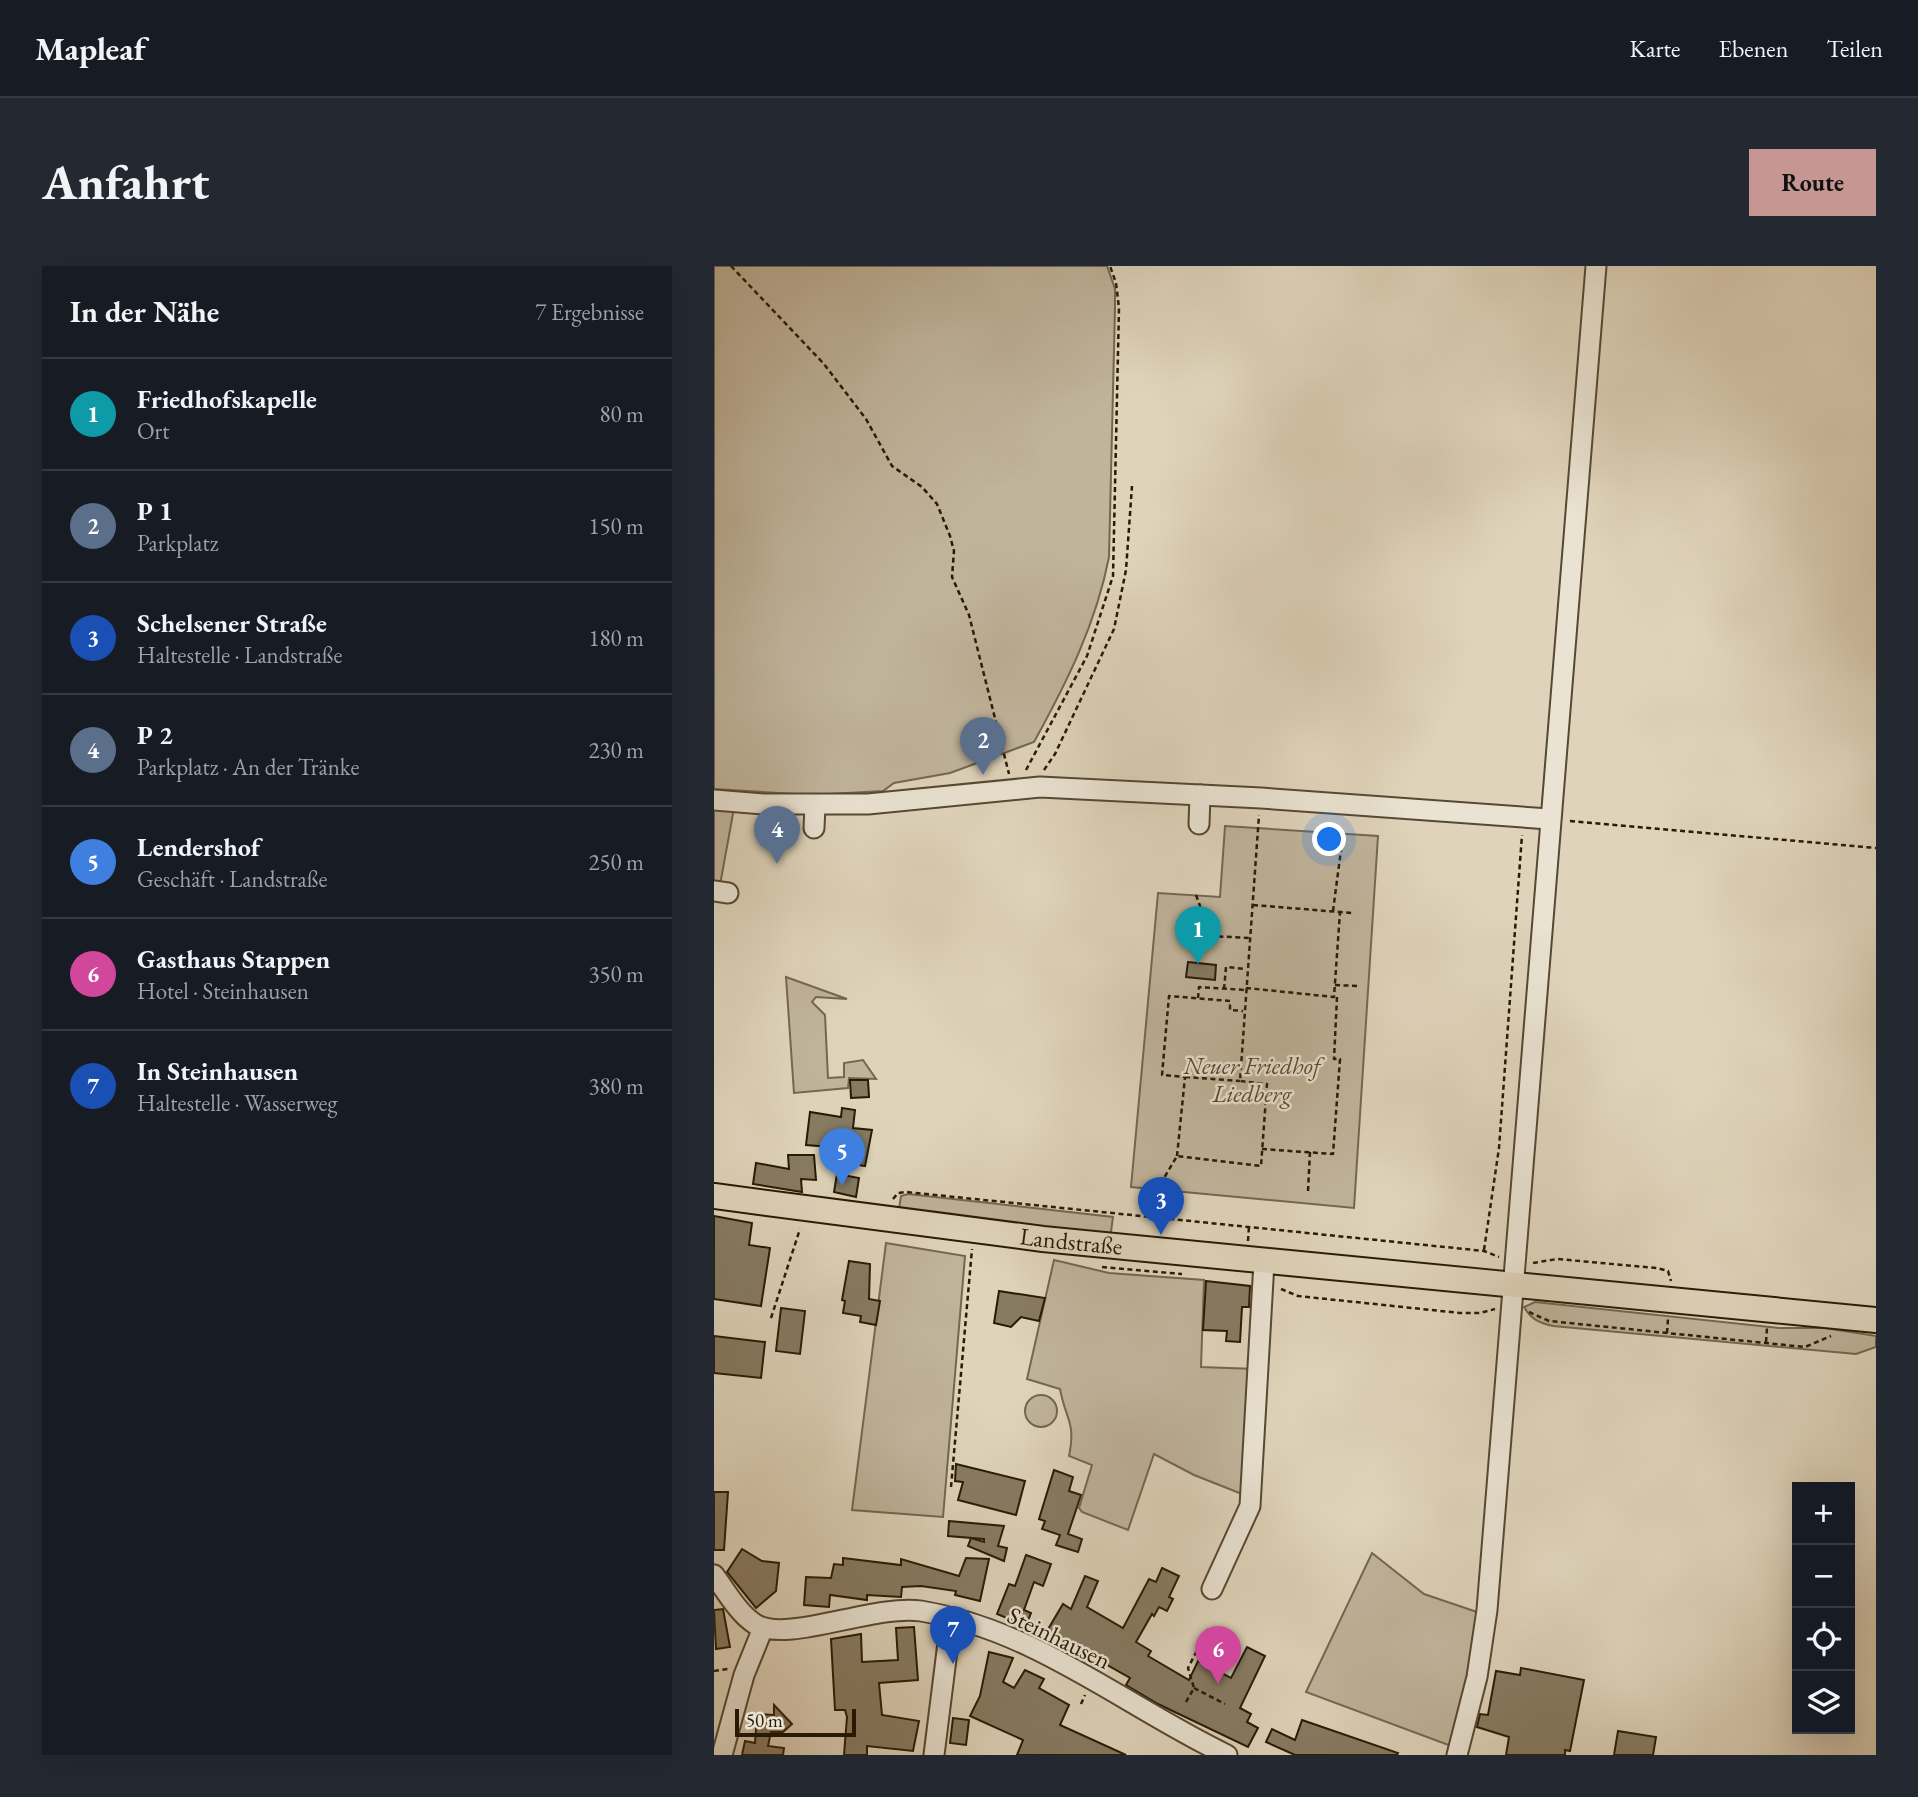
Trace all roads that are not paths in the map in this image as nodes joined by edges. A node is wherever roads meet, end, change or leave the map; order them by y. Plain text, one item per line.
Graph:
1 (1596, 266) edge
2 (1200, 795) junction
3 (714, 800) edge
4 (815, 805) junction
5 (1549, 819) junction
6 (1199, 824) dead end
7 (814, 828) dead end
8 (714, 1196) edge
9 (1264, 1262) junction
10 (1514, 1287) junction
11 (1876, 1320) edge
12 (714, 1575) edge
13 (1212, 1589) dead end
14 (951, 1619) junction
15 (763, 1628) junction
16 (722, 1755) edge
17 (934, 1755) edge
18 (1227, 1755) edge
19 (1457, 1755) edge

1 - 5 street
2 - 4 street
2 - 5 street
2 - 6 street
3 - 4 street
4 - 7 street
5 - 10 street
8 - 9 main road, Landstraße
9 - 10 main road, Landstraße
9 - 13 street
10 - 11 main road, Landstraße
10 - 19 street
12 - 15 street
14 - 15 street, Steinhausen
14 - 17 street
14 - 18 street, Steinhausen
15 - 16 street

